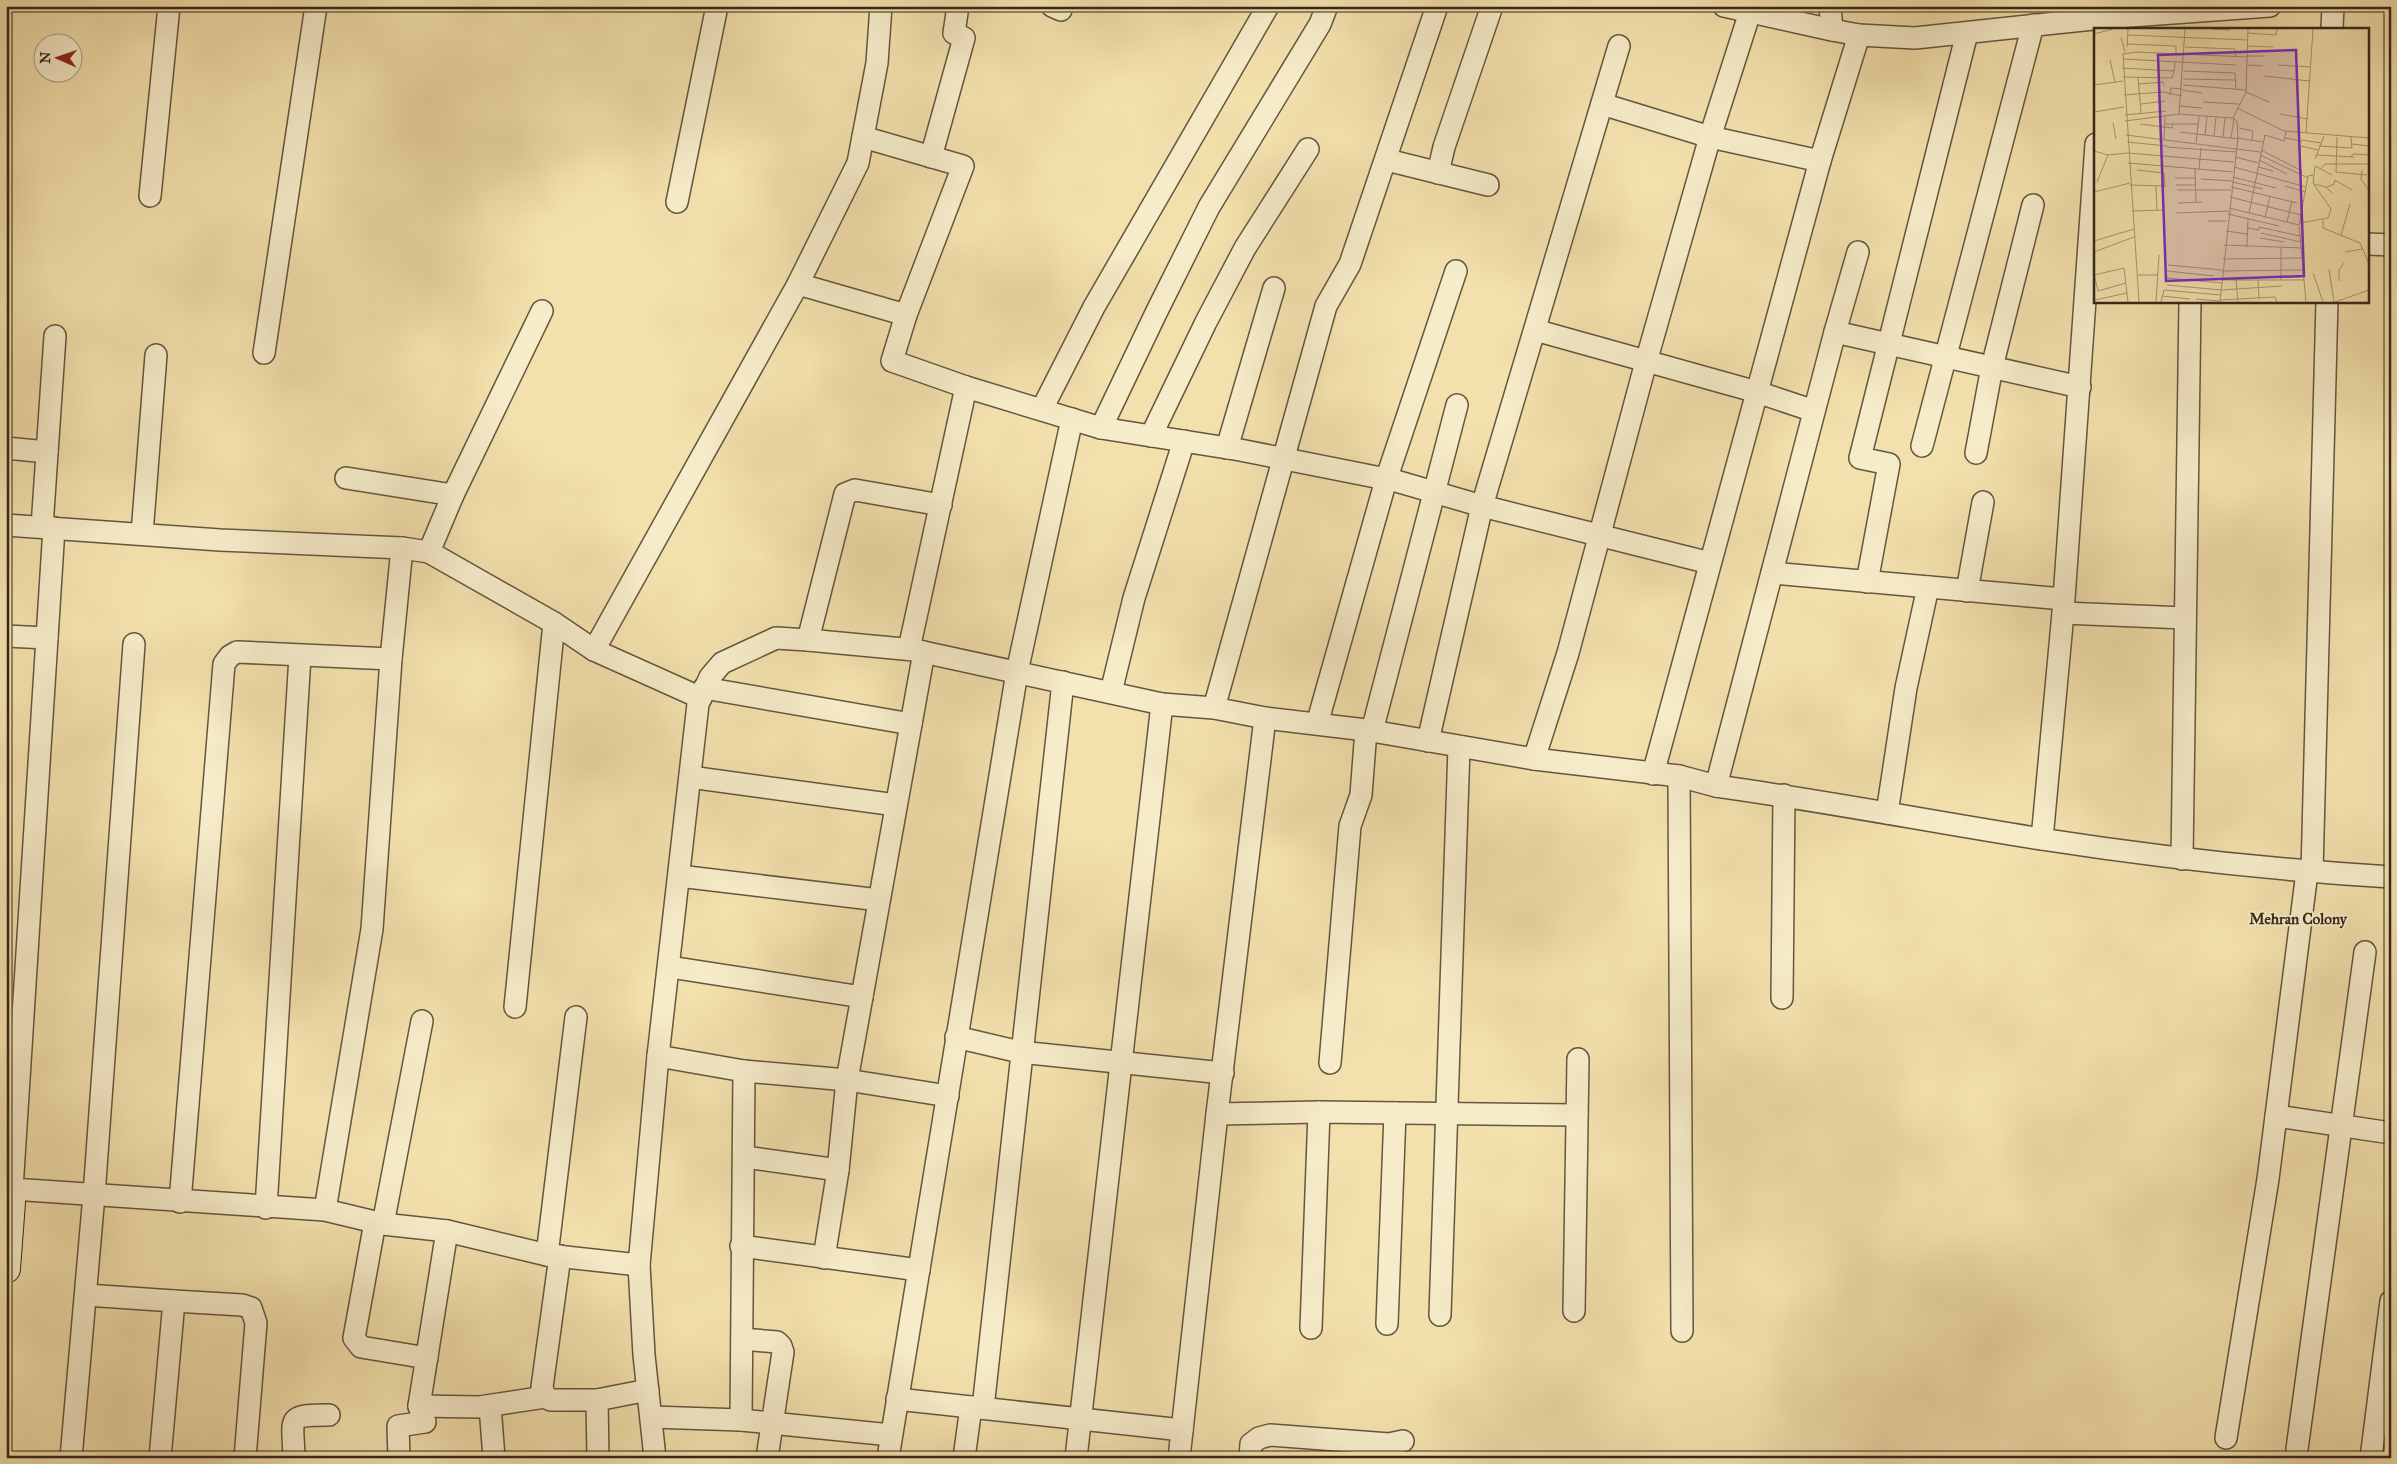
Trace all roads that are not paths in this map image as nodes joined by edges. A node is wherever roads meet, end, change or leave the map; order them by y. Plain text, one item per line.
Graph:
1 (169, 6) edge
2 (316, 6) edge
3 (717, 6) edge
4 (881, 6) edge
5 (958, 6) edge
6 (1268, 6) edge
7 (1327, 6) edge
8 (1437, 6) edge
9 (1492, 6) edge
10 (1724, 6) edge
11 (1830, 6) edge
12 (2270, 6) edge
13 (2333, 6) edge
14 (1750, 12) junction
15 (2205, 20) edge
16 (2103, 23) edge
17 (2033, 25) junction
18 (2332, 28) edge
19 (1832, 30) junction
20 (1967, 33) junction
21 (1859, 35) junction
22 (1619, 46) dead end
23 (1602, 104) junction
24 (863, 137) junction
25 (1710, 137) junction
26 (1308, 149) dead end
27 (931, 157) junction
28 (1386, 160) junction
29 (1820, 161) junction
30 (1438, 173) junction
31 (1488, 186) dead end
32 (150, 196) dead end
33 (677, 202) dead end
34 (2033, 204) dead end
35 (2094, 209) edge
36 (2093, 242) edge
37 (2370, 244) edge
38 (2391, 244) edge
39 (1858, 252) dead end
40 (1456, 271) dead end
41 (798, 284) junction
42 (1274, 288) dead end
43 (2190, 302) edge
44 (2327, 302) edge
45 (542, 311) dead end
46 (906, 315) junction
47 (1535, 330) junction
48 (1834, 332) junction
49 (55, 336) dead end
50 (1888, 344) junction
51 (264, 353) dead end
52 (156, 355) dead end
53 (1945, 357) junction
54 (1646, 362) junction
55 (1992, 367) junction
56 (966, 387) junction
57 (2080, 387) junction
58 (1757, 392) junction
59 (1457, 405) dead end
60 (1042, 409) junction
61 (1814, 411) junction
62 (1072, 419) junction
63 (1101, 428) junction
64 (1151, 436) junction
65 (1184, 441) junction
66 (1922, 446) dead end
67 (6, 448) edge
68 (1227, 448) junction
69 (47, 452) junction
70 (1976, 453) dead end
71 (1281, 459) junction
72 (346, 478) dead end
73 (1386, 480) junction
74 (1433, 492) junction
75 (453, 495) junction
76 (1983, 502) dead end
77 (941, 505) junction
78 (1482, 506) junction
79 (6, 525) edge
80 (48, 528) junction
81 (142, 534) junction
82 (1601, 536) junction
83 (402, 548) junction
84 (429, 552) junction
85 (1710, 563) junction
86 (1772, 573) junction
87 (1868, 582) junction
88 (1928, 587) junction
89 (1967, 591) junction
90 (2063, 606) junction
91 (2185, 618) junction
92 (554, 624) junction
93 (6, 636) edge
94 (47, 638) junction
95 (808, 640) junction
96 (134, 644) dead end
97 (594, 650) junction
98 (917, 651) junction
99 (300, 656) junction
100 (391, 659) junction
101 (1017, 672) junction
102 (1063, 682) junction
103 (1111, 692) junction
104 (702, 693) junction
105 (1162, 704) junction
106 (1214, 708) junction
107 (1265, 718) junction
108 (911, 724) junction
109 (1317, 724) junction
110 (1369, 730) junction
111 (1428, 741) junction
112 (1459, 747) junction
113 (1534, 759) junction
114 (1654, 774) junction
115 (1679, 776) junction
116 (690, 777) junction
117 (1716, 786) junction
118 (1784, 795) junction
119 (896, 805) junction
120 (1887, 813) junction
121 (2042, 839) junction
122 (2182, 858) junction
123 (2310, 872) junction
124 (679, 876) junction
125 (2391, 877) edge
126 (880, 900) junction
127 (2365, 952) dead end
128 (670, 967) junction
129 (862, 996) junction
130 (1782, 998) dead end
131 (515, 1007) dead end
132 (576, 1017) dead end
133 (422, 1021) dead end
134 (956, 1037) junction
135 (1020, 1052) junction
136 (658, 1056) junction
137 (1578, 1059) dead end
138 (1120, 1061) junction
139 (1330, 1063) dead end
140 (744, 1071) junction
141 (1222, 1074) junction
142 (847, 1080) junction
143 (948, 1096) junction
144 (1319, 1112) junction
145 (1395, 1113) junction
146 (1217, 1114) junction
147 (1446, 1114) junction
148 (1577, 1115) junction
149 (2276, 1116) junction
150 (2341, 1126) junction
151 (2391, 1133) edge
152 (745, 1157) junction
153 (838, 1170) junction
154 (9, 1188) edge
155 (94, 1195) junction
156 (180, 1202) junction
157 (266, 1208) junction
158 (326, 1210) junction
159 (379, 1223) junction
160 (447, 1231) junction
161 (742, 1246) junction
162 (554, 1256) junction
163 (824, 1258) junction
164 (639, 1265) junction
165 (6, 1269) edge
166 (919, 1270) junction
167 (86, 1295) junction
168 (174, 1301) junction
169 (2391, 1301) edge
170 (1574, 1311) dead end
171 (1440, 1315) dead end
172 (1387, 1324) dead end
173 (1312, 1328) dead end
174 (1682, 1331) dead end
175 (742, 1339) junction
176 (427, 1358) junction
177 (648, 1390) junction
178 (545, 1397) junction
179 (897, 1399) junction
180 (597, 1400) junction
181 (419, 1406) junction
182 (490, 1406) junction
183 (977, 1407) junction
184 (329, 1415) dead end
185 (652, 1417) junction
186 (1081, 1419) junction
187 (741, 1420) junction
188 (773, 1423) junction
189 (1182, 1430) junction
190 (891, 1435) junction
191 (2226, 1438) dead end
192 (1394, 1448) edge
193 (2297, 1449) dead end
194 (71, 1458) edge
195 (160, 1458) edge
196 (245, 1458) edge
197 (294, 1458) edge
198 (399, 1458) edge
199 (494, 1458) edge
200 (598, 1458) edge
201 (656, 1458) edge
202 (767, 1458) edge
203 (888, 1458) edge
204 (964, 1458) edge
205 (1076, 1458) edge
206 (1179, 1458) edge
207 (1250, 1458) edge
208 (2371, 1458) edge

1 - 32 street
2 - 51 street
3 - 33 street
4 - 24 street
5 - 27 street
6 - 60 street
7 - 63 street
8 - 28 street
9 - 30 street
10 - 14 street
11 - 19 street
12 - 15 street
13 - 18 street
14 - 19 street
14 - 25 street
15 - 16 street
16 - 17 street
17 - 20 street
17 - 53 street
19 - 21 street
20 - 21 street
20 - 50 street
21 - 29 street
22 - 23 street
23 - 25 street
23 - 47 street
24 - 27 street
24 - 41 street
25 - 29 street
25 - 54 street
26 - 64 street
27 - 46 street
28 - 30 street
28 - 71 street
29 - 58 street
30 - 31 street
34 - 55 street
35 - 36 street
36 - 57 street
37 - 38 street
39 - 48 street
40 - 73 street
41 - 46 street
41 - 97 street
42 - 68 street
43 - 91 street
44 - 123 street
45 - 75 street
46 - 56 street
47 - 54 street
47 - 78 street
48 - 50 street
48 - 61 street
49 - 69 street
50 - 53 street
50 - 87 street
52 - 81 street
53 - 55 street
53 - 66 street
54 - 58 street
54 - 82 street
55 - 57 street
55 - 70 street
56 - 60 street
56 - 77 street
57 - 90 street
58 - 61 street
58 - 85 street
59 - 74 street
60 - 62 street
61 - 86 street
62 - 63 street
62 - 101 street
63 - 64 street
64 - 65 street
65 - 68 street
65 - 103 street
67 - 69 street
68 - 71 street
69 - 80 street
71 - 73 street
71 - 106 street
72 - 75 street
73 - 74 street
73 - 109 street
74 - 78 street
74 - 110 street
75 - 84 street
76 - 89 street
77 - 95 street
77 - 98 street
78 - 82 street
78 - 111 street
79 - 80 street
80 - 81 street
80 - 94 street
81 - 83 street
82 - 85 street
82 - 113 street
83 - 84 street
83 - 100 street
84 - 92 street
85 - 114 street
86 - 87 street
86 - 117 street
87 - 88 street
88 - 89 street
88 - 120 street
89 - 90 street
90 - 91 street
90 - 121 street
91 - 122 street
92 - 97 street
92 - 131 street
93 - 94 street
94 - 154 street
95 - 98 street
95 - 104 street
96 - 155 street
97 - 104 street
98 - 101 street
98 - 108 street
99 - 100 street
99 - 156 street
99 - 157 street
100 - 158 street
101 - 102 street
101 - 134 street
102 - 103 street
102 - 135 street
103 - 105 street
104 - 108 street
104 - 116 street
105 - 106 street
105 - 138 street
106 - 107 street
107 - 109 street
107 - 141 street
108 - 119 street
109 - 110 street
110 - 111 street
110 - 139 street
111 - 112 street
112 - 113 street
112 - 147 street
113 - 114 street
114 - 115 street
115 - 117 street
115 - 174 street
116 - 119 street
116 - 124 street
117 - 118 street
118 - 120 street
118 - 130 street
119 - 126 street
120 - 121 street
121 - 122 street
122 - 123 street
123 - 125 street
123 - 149 street
124 - 126 street
124 - 128 street
126 - 129 street
127 - 150 street
128 - 129 street
128 - 136 street
129 - 142 street
132 - 162 street
133 - 159 street
134 - 135 street
134 - 143 street
135 - 138 street
135 - 183 street
136 - 140 street
136 - 164 street
137 - 148 street
138 - 141 street
138 - 186 street
140 - 142 street
140 - 152 street
141 - 146 street
142 - 143 street
142 - 153 street
143 - 166 street
144 - 145 street
144 - 146 street
144 - 173 street
145 - 147 street
145 - 172 street
146 - 189 street
147 - 148 street
147 - 171 street
148 - 170 street
149 - 150 street
149 - 191 street
150 - 151 street
150 - 193 street
152 - 153 street
152 - 161 street
153 - 163 street
154 - 155 street
154 - 165 street
155 - 156 street
155 - 167 street
156 - 157 street
157 - 158 street
158 - 159 street
159 - 160 street
159 - 176 street
160 - 162 street
160 - 176 street
161 - 163 street
161 - 175 street
162 - 164 street
162 - 178 street
163 - 166 street
164 - 177 street
166 - 179 street
167 - 168 street
167 - 194 street
168 - 195 street
168 - 196 street
169 - 208 street
175 - 187 street
175 - 188 street
176 - 181 street
177 - 180 street
177 - 185 street
178 - 180 street
178 - 182 street
179 - 183 street
179 - 190 street
180 - 200 street
181 - 182 street
181 - 198 street
182 - 199 street
183 - 186 street
183 - 204 street
184 - 197 street
185 - 187 street
185 - 201 street
186 - 189 street
186 - 205 street
187 - 188 street
188 - 190 street
188 - 202 street
189 - 206 street
190 - 203 street
192 - 207 street

